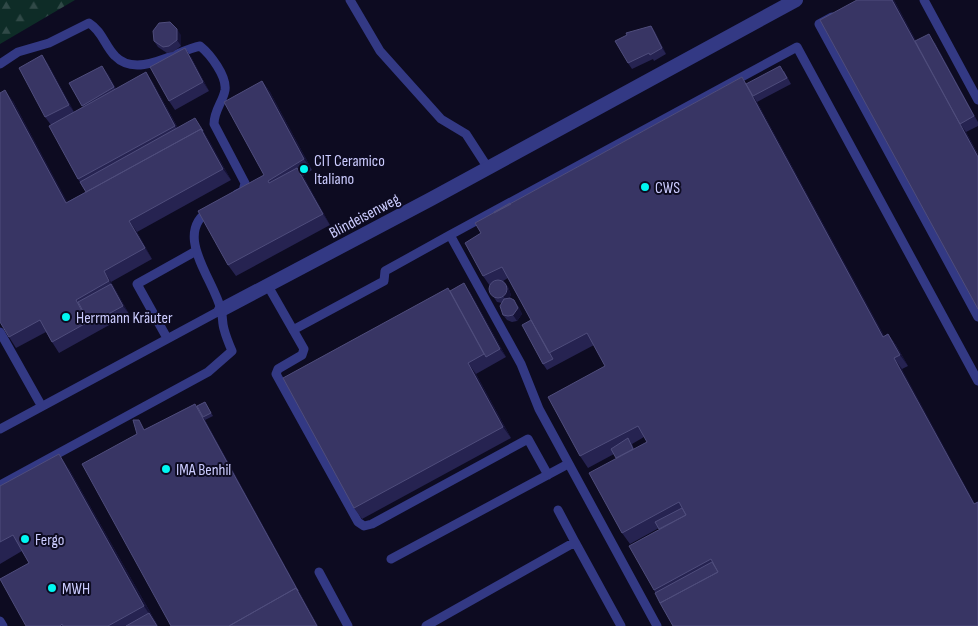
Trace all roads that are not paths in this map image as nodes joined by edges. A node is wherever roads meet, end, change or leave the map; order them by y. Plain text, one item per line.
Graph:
1 (350, 0) edge
2 (796, 0) edge
3 (924, 0) edge
4 (837, 14) edge
5 (0, 64) edge
6 (978, 100) edge
7 (488, 168) junction
8 (450, 235) junction
9 (196, 251) junction
10 (268, 286) junction
11 (221, 310) junction
12 (978, 317) edge
13 (293, 330) junction
14 (0, 332) edge
15 (167, 338) junction
16 (978, 381) edge
17 (41, 405) junction
18 (0, 429) edge
19 (568, 464) junction
20 (548, 475) junction
21 (0, 485) edge
22 (558, 510) dead end
23 (574, 542) junction
24 (391, 559) dead end
25 (319, 572) dead end
26 (0, 621) edge
27 (3, 626) edge
28 (348, 626) edge
29 (426, 626) edge
30 (621, 626) edge
31 (657, 626) edge

1 - 7 lane
2 - 7 street, Blindeisenweg
3 - 6 lane
4 - 12 lane
5 - 9 lane
7 - 10 street, Blindeisenweg
8 - 13 lane
8 - 16 lane
8 - 19 lane
9 - 11 lane
9 - 15 lane
10 - 11 street, Blindeisenweg
10 - 13 lane
11 - 15 lane
11 - 21 lane
13 - 20 lane
14 - 17 lane
15 - 17 lane
17 - 18 lane
19 - 20 lane
19 - 31 lane
20 - 24 lane
22 - 23 lane
23 - 29 lane
23 - 30 lane
25 - 28 lane
26 - 27 lane

